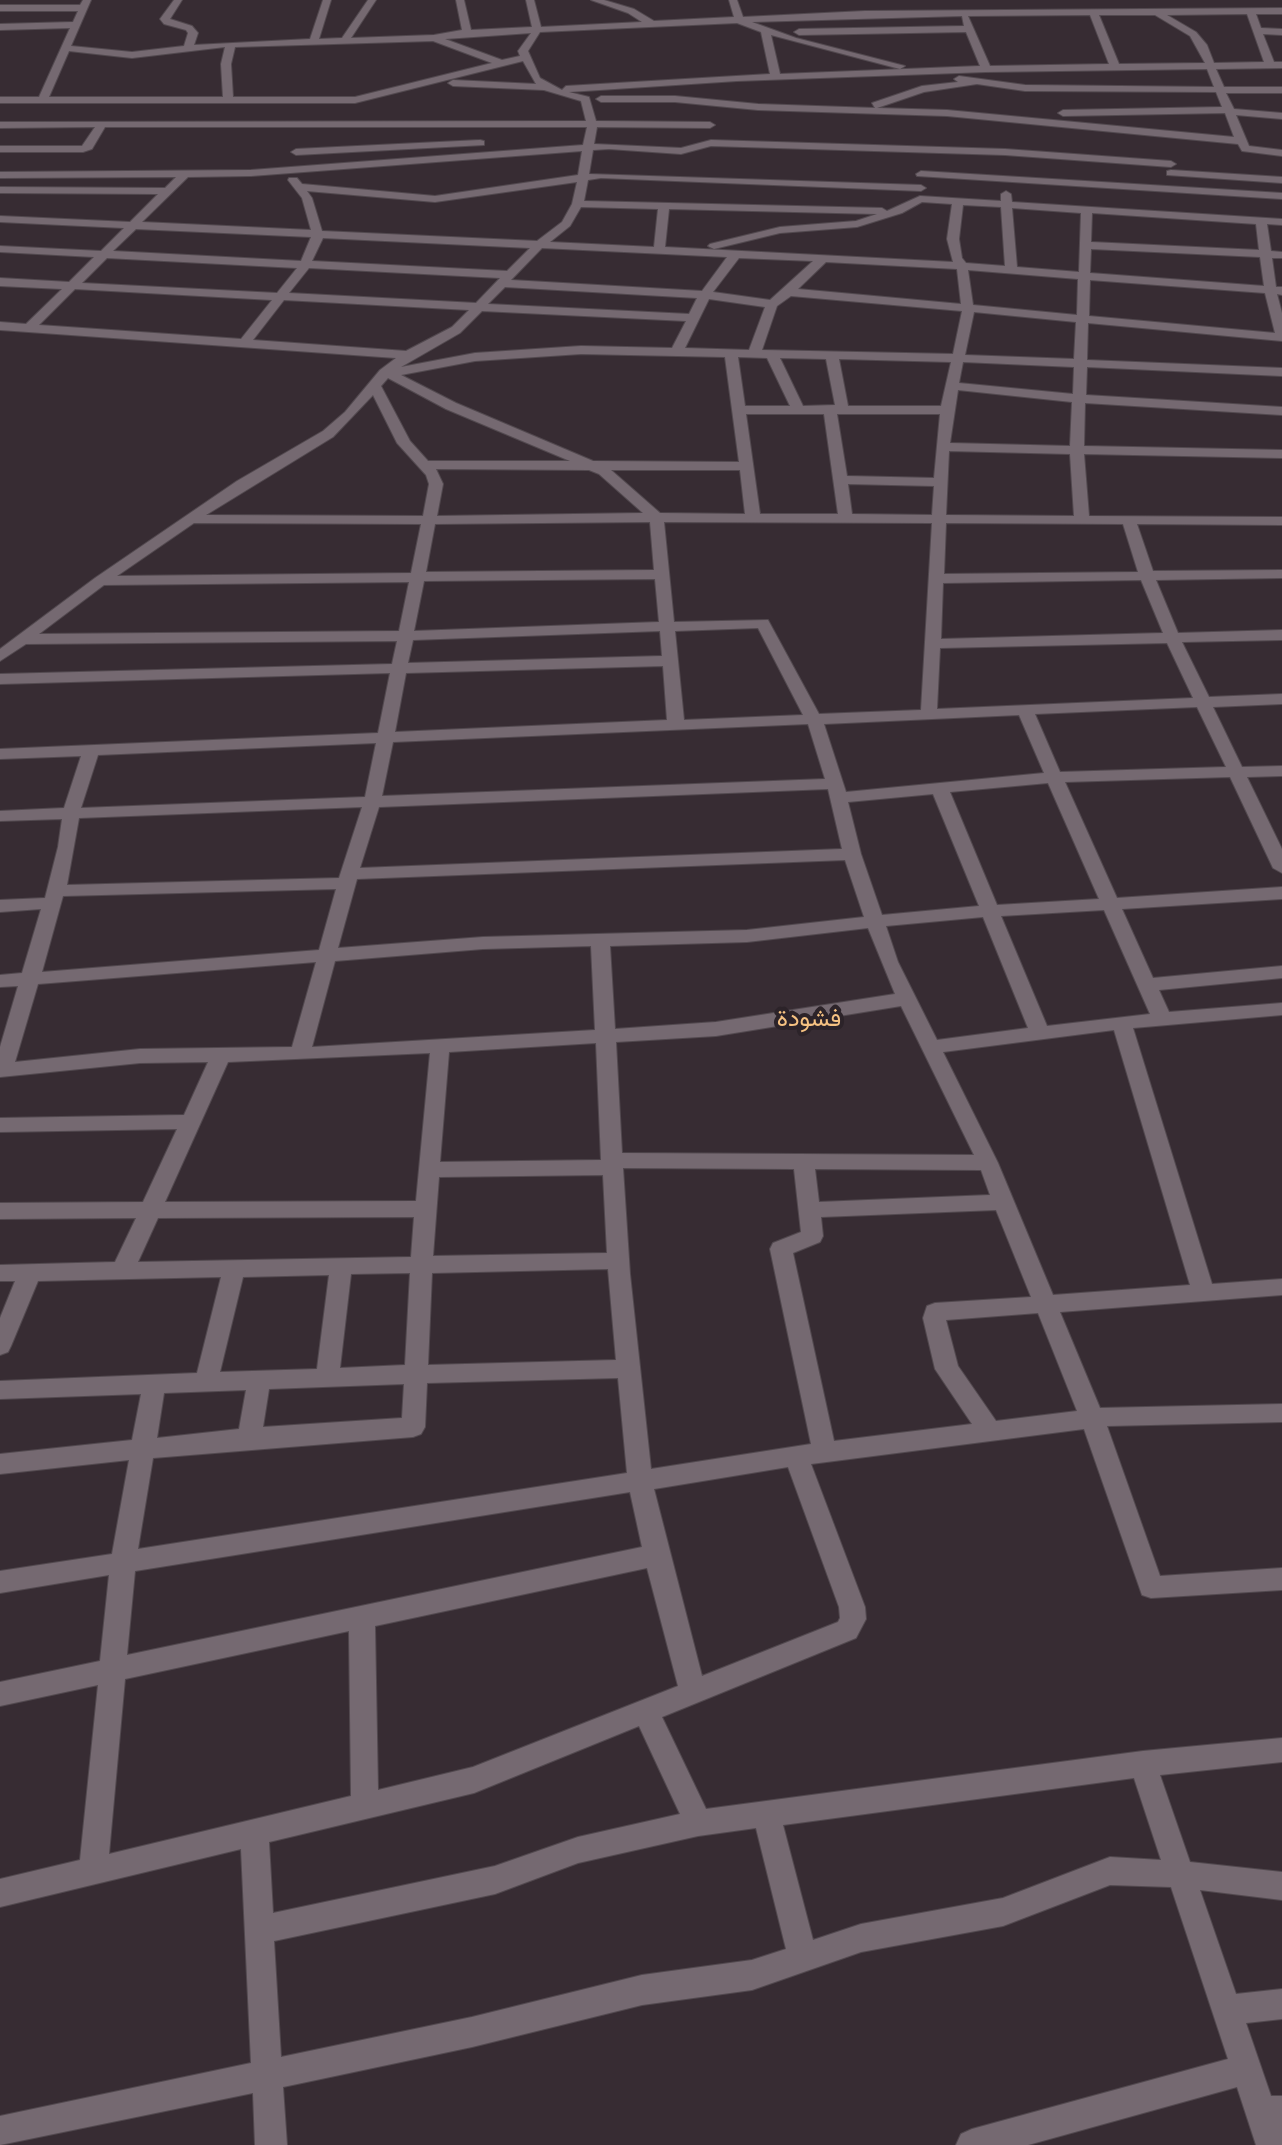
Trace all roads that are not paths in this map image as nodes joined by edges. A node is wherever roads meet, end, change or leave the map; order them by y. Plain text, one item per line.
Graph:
1 (178, 0) edge
2 (327, 0) edge
3 (372, 0) edge
4 (460, 0) edge
5 (530, 0) edge
6 (595, 0) edge
7 (733, 0) edge
8 (1048, 0) edge
9 (1109, 0) edge
10 (1208, 0) edge
11 (911, 1) edge
12 (85, 4) edge
13 (7, 6) edge
14 (1250, 11) junction
15 (1282, 11) edge
16 (1215, 12) junction
17 (1158, 13) junction
18 (865, 14) junction
19 (963, 14) junction
20 (1056, 14) junction
21 (1094, 14) junction
22 (1120, 14) junction
23 (740, 21) junction
24 (74, 25) junction
25 (655, 26) junction
26 (1, 29) edge
27 (971, 29) junction
28 (537, 30) junction
29 (768, 31) junction
30 (1259, 31) junction
31 (467, 32) junction
32 (1282, 32) edge
33 (434, 38) junction
34 (345, 40) junction
35 (314, 41) junction
36 (231, 44) junction
37 (64, 48) junction
38 (188, 49) junction
39 (526, 57) junction
40 (501, 63) junction
41 (1270, 65) junction
42 (1282, 65) edge
43 (1115, 67) junction
44 (1212, 67) junction
45 (986, 69) junction
46 (923, 72) junction
47 (776, 77) junction
48 (977, 83) junction
49 (421, 84) junction
50 (548, 88) junction
51 (1218, 88) junction
52 (1057, 89) junction
53 (1282, 90) edge
54 (228, 99) junction
55 (585, 99) junction
56 (0, 100) edge
57 (46, 100) junction
58 (701, 102) junction
59 (855, 109) junction
60 (1229, 111) junction
61 (1282, 116) edge
62 (1064, 119) junction
63 (260, 123) junction
64 (490, 123) junction
65 (38, 124) junction
66 (102, 124) junction
67 (1236, 124) junction
68 (0, 125) edge
69 (592, 125) junction
70 (710, 125) junction
71 (1282, 128) edge
72 (1172, 136) junction
73 (1241, 141) junction
74 (489, 142) junction
75 (711, 143) junction
76 (287, 144) junction
77 (0, 149) edge
78 (26, 149) junction
79 (588, 149) junction
80 (922, 150) junction
81 (1005, 152) junction
82 (1282, 153) edge
83 (488, 156) junction
84 (1171, 168) junction
85 (309, 169) junction
86 (282, 171) junction
87 (921, 174) junction
88 (0, 175) edge
89 (184, 175) junction
90 (584, 176) junction
91 (1004, 178) junction
92 (1282, 180) edge
93 (300, 187) junction
94 (1169, 188) junction
95 (0, 190) edge
96 (168, 191) junction
97 (920, 194) junction
98 (1282, 196) edge
99 (958, 201) junction
100 (578, 204) junction
101 (1007, 205) junction
102 (664, 206) junction
103 (1087, 210) junction
104 (898, 211) junction
105 (1165, 214) junction
106 (0, 219) edge
107 (1261, 221) junction
108 (1282, 222) edge
109 (135, 225) junction
110 (318, 235) junction
111 (539, 245) junction
112 (1085, 245) junction
113 (0, 249) edge
114 (659, 250) junction
115 (692, 252) junction
116 (736, 253) junction
117 (107, 254) junction
118 (1265, 254) junction
119 (1282, 255) edge
120 (822, 259) junction
121 (305, 265) junction
122 (962, 266) junction
123 (1011, 270) junction
124 (1085, 276) junction
125 (506, 279) junction
126 (0, 282) edge
127 (75, 286) junction
128 (1276, 290) edge
129 (789, 292) junction
130 (705, 295) junction
131 (280, 296) junction
132 (772, 304) junction
133 (480, 306) junction
134 (968, 310) junction
135 (693, 318) junction
136 (1083, 321) junction
137 (0, 326) edge
138 (29, 328) junction
139 (1281, 333) edge
140 (245, 342) junction
141 (676, 353) junction
142 (731, 354) junction
143 (754, 354) junction
144 (771, 354) junction
145 (408, 355) junction
146 (832, 356) junction
147 (958, 358) junction
148 (1082, 364) junction
149 (1282, 372) edge
150 (387, 373) junction
151 (375, 386) junction
152 (952, 386) junction
153 (1080, 399) junction
154 (836, 408) junction
155 (798, 409) junction
156 (739, 410) junction
157 (947, 410) junction
158 (1282, 411) edge
159 (942, 447) junction
160 (1077, 450) junction
161 (1282, 454) edge
162 (423, 465) junction
163 (593, 465) junction
164 (746, 466) junction
165 (840, 480) junction
166 (940, 482) junction
167 (657, 518) junction
168 (753, 518) junction
169 (192, 519) junction
170 (846, 519) junction
171 (429, 520) junction
172 (937, 520) junction
173 (1082, 521) junction
174 (1129, 521) junction
175 (1282, 521) edge
176 (661, 574) junction
177 (1282, 574) edge
178 (1147, 577) junction
179 (418, 579) junction
180 (935, 579) junction
181 (100, 581) junction
182 (666, 628) junction
183 (1282, 635) edge
184 (406, 636) junction
185 (23, 639) junction
186 (1173, 639) junction
187 (932, 644) junction
188 (0, 656) edge
189 (669, 661) junction
190 (401, 670) junction
191 (0, 679) edge
192 (1282, 699) edge
193 (1201, 702) junction
194 (1024, 709) junction
195 (929, 713) junction
196 (815, 721) junction
197 (676, 726) junction
198 (386, 736) junction
199 (91, 750) junction
200 (0, 754) edge
201 (1282, 771) edge
202 (1237, 773) junction
203 (1053, 777) junction
204 (940, 789) junction
205 (837, 791) junction
206 (372, 803) junction
207 (71, 813) junction
208 (0, 816) edge
209 (852, 854) junction
210 (1280, 861) edge
211 (348, 879) junction
212 (1282, 893) edge
213 (54, 897) junction
214 (1110, 905) junction
215 (0, 906) edge
216 (990, 911) junction
217 (874, 922) junction
218 (600, 941) junction
219 (326, 956) junction
220 (1282, 972) edge
221 (32, 979) junction
222 (0, 981) edge
223 (1147, 985) junction
224 (905, 999) junction
225 (1282, 1009) edge
226 (1162, 1019) junction
227 (1122, 1023) junction
228 (1040, 1033) junction
229 (605, 1037) junction
230 (440, 1046) junction
231 (932, 1047) junction
232 (222, 1054) junction
233 (300, 1054) junction
234 (2, 1070) edge
235 (191, 1122) junction
236 (0, 1125) edge
237 (803, 1160) junction
238 (988, 1163) junction
239 (612, 1164) junction
240 (428, 1170) junction
241 (1003, 1202) junction
242 (425, 1209) junction
243 (150, 1210) junction
244 (810, 1210) junction
245 (0, 1211) edge
246 (618, 1261) junction
247 (421, 1265) junction
248 (341, 1266) junction
249 (234, 1268) junction
250 (123, 1270) junction
251 (30, 1272) junction
252 (0, 1273) edge
253 (1282, 1287) edge
254 (1203, 1292) junction
255 (1044, 1305) junction
256 (0, 1346) edge
257 (629, 1369) junction
258 (415, 1374) junction
259 (327, 1377) junction
260 (259, 1380) junction
261 (206, 1382) junction
262 (154, 1384) junction
263 (0, 1390) edge
264 (1282, 1413) edge
265 (1092, 1418) junction
266 (990, 1431) junction
267 (249, 1438) junction
268 (141, 1448) junction
269 (825, 1453) junction
270 (796, 1456) junction
271 (0, 1464) edge
272 (640, 1481) junction
273 (656, 1555) junction
274 (123, 1563) junction
275 (1282, 1579) edge
276 (0, 1582) edge
277 (362, 1615) junction
278 (111, 1669) junction
279 (693, 1693) junction
280 (0, 1694) edge
281 (646, 1712) junction
282 (1282, 1750) edge
283 (1143, 1764) junction
284 (365, 1807) junction
285 (766, 1814) junction
286 (698, 1823) junction
287 (254, 1832) junction
288 (93, 1869) junction
289 (1178, 1874) junction
290 (1282, 1886) edge
291 (0, 1893) edge
292 (261, 1930) junction
293 (803, 1958) junction
294 (1282, 2004) edge
295 (1226, 2010) junction
296 (1246, 2069) junction
297 (269, 2076) junction
298 (1271, 2111) edge
299 (0, 2131) edge
300 (271, 2145) edge
301 (972, 2145) edge
302 (1272, 2145) edge

1 - 38 street
2 - 35 street
3 - 34 street
4 - 31 street
5 - 28 street
6 - 25 street
7 - 23 street
8 - 20 street
9 - 22 street
10 - 16 street
11 - 18 street
12 - 13 street
12 - 24 street
13 - 26 street
14 - 15 street
14 - 16 street
14 - 30 street
16 - 17 street
17 - 22 street
17 - 44 street
18 - 19 street
18 - 23 street
19 - 20 street
19 - 27 street
20 - 21 street
21 - 22 street
21 - 43 street
23 - 25 street
23 - 29 street
24 - 26 street
24 - 37 street
25 - 28 street
27 - 29 street
27 - 45 street
28 - 31 street
28 - 39 street
29 - 46 street
29 - 47 street
30 - 32 street
30 - 41 street
31 - 33 street
33 - 34 street
33 - 40 street
34 - 35 street
35 - 36 street
36 - 38 street
36 - 54 street
37 - 38 street
37 - 57 street
39 - 40 street
39 - 50 street
40 - 49 street
41 - 42 street
41 - 44 street
43 - 44 street
43 - 45 street
44 - 51 street
45 - 46 street
46 - 47 street
46 - 48 street
47 - 50 street
48 - 52 street
48 - 59 street
49 - 50 street
49 - 54 street
50 - 55 street
51 - 52 street
51 - 53 street
51 - 60 street
52 - 62 street
54 - 57 street
55 - 58 street
55 - 69 street
56 - 57 street
57 - 65 street
58 - 59 street
58 - 70 street
59 - 62 street
60 - 61 street
60 - 62 street
60 - 67 street
62 - 72 street
63 - 64 street
63 - 66 street
63 - 76 street
64 - 69 street
64 - 74 street
65 - 66 street
65 - 68 street
65 - 78 street
66 - 78 street
67 - 71 street
67 - 73 street
69 - 70 street
69 - 79 street
70 - 75 street
72 - 73 street
72 - 84 street
73 - 82 street
74 - 76 street
74 - 83 street
75 - 79 street
75 - 80 street
76 - 85 street
77 - 78 street
79 - 83 street
79 - 90 street
80 - 81 street
80 - 87 street
81 - 84 street
81 - 91 street
83 - 85 street
84 - 92 street
84 - 94 street
85 - 86 street
86 - 89 street
86 - 93 street
87 - 91 street
87 - 97 street
88 - 89 street
89 - 96 street
90 - 93 street
90 - 97 street
90 - 100 street
91 - 94 street
91 - 101 street
93 - 110 street
94 - 98 street
94 - 105 street
95 - 96 street
96 - 109 street
97 - 99 street
97 - 104 street
99 - 101 street
99 - 122 street
100 - 102 street
100 - 111 street
101 - 103 street
101 - 123 street
102 - 104 street
102 - 114 street
103 - 105 street
103 - 112 street
104 - 115 street
105 - 107 street
106 - 109 street
107 - 108 street
107 - 118 street
109 - 110 street
109 - 117 street
110 - 111 street
110 - 121 street
111 - 114 street
111 - 125 street
112 - 118 street
112 - 124 street
113 - 117 street
114 - 115 street
115 - 116 street
116 - 120 street
116 - 130 street
117 - 121 street
117 - 127 street
118 - 119 street
118 - 128 street
120 - 122 street
120 - 129 street
121 - 125 street
121 - 131 street
122 - 123 street
122 - 134 street
123 - 124 street
124 - 128 street
124 - 136 street
125 - 130 street
125 - 133 street
126 - 127 street
127 - 131 street
127 - 138 street
128 - 139 street
129 - 132 street
129 - 134 street
130 - 132 street
130 - 135 street
131 - 133 street
131 - 140 street
132 - 143 street
133 - 135 street
133 - 145 street
134 - 136 street
134 - 147 street
135 - 141 street
136 - 139 street
136 - 148 street
137 - 138 street
138 - 140 street
140 - 145 street
141 - 142 street
141 - 150 street
142 - 143 street
142 - 156 street
143 - 144 street
144 - 146 street
144 - 155 street
145 - 150 street
146 - 147 street
146 - 154 street
147 - 148 street
147 - 152 street
148 - 149 street
148 - 153 street
150 - 151 street
150 - 163 street
151 - 162 street
151 - 169 street
152 - 153 street
152 - 157 street
153 - 158 street
153 - 160 street
154 - 155 street
154 - 157 street
154 - 165 street
155 - 156 street
156 - 164 street
157 - 159 street
159 - 160 street
159 - 166 street
160 - 161 street
160 - 173 street
162 - 163 street
162 - 171 street
163 - 164 street
163 - 167 street
164 - 168 street
165 - 166 street
165 - 170 street
166 - 172 street
167 - 168 street
167 - 171 street
167 - 176 street
168 - 170 street
169 - 171 street
169 - 181 street
170 - 172 street
171 - 179 street
172 - 173 street
172 - 180 street
173 - 174 street
174 - 175 street
174 - 178 street
176 - 179 street
176 - 182 street
177 - 178 street
178 - 180 street
178 - 186 street
179 - 181 street
179 - 184 street
180 - 187 street
181 - 185 street
182 - 184 street
182 - 189 street
182 - 196 street
183 - 186 street
184 - 185 street
184 - 190 street
185 - 188 street
186 - 187 street
186 - 193 street
187 - 195 street
189 - 190 street
189 - 197 street
190 - 191 street
190 - 198 street
192 - 193 street
193 - 194 street
193 - 202 street
194 - 195 street
194 - 203 street
195 - 196 street
196 - 197 street
196 - 205 street
197 - 198 street
198 - 199 street
198 - 206 street
199 - 200 street
199 - 207 street
201 - 202 street
202 - 203 street
202 - 210 street
203 - 204 street
203 - 214 street
204 - 205 street
204 - 216 street
205 - 206 street
205 - 209 street
206 - 207 street
206 - 211 street
207 - 208 street
207 - 213 street
209 - 211 street
209 - 217 street
211 - 213 street
211 - 219 street
212 - 214 street
213 - 215 street
213 - 221 street
214 - 216 street
214 - 223 street
216 - 217 street
216 - 228 street
217 - 218 street
217 - 224 street
218 - 219 street
218 - 229 street
219 - 221 street
219 - 233 street
220 - 223 street
221 - 222 street
221 - 234 street
223 - 226 street
224 - 229 street
224 - 231 street
225 - 226 street
226 - 227 street
227 - 228 street
227 - 254 street
228 - 231 street
229 - 230 street
229 - 239 street
230 - 233 street
230 - 240 street
231 - 238 street
232 - 233 street
232 - 234 street
232 - 235 street
235 - 236 street
235 - 243 street
237 - 238 street
237 - 239 street
237 - 244 street
238 - 241 street
239 - 240 street
239 - 246 street
240 - 242 street
241 - 244 street
241 - 255 street
242 - 243 street
242 - 247 street
243 - 245 street
243 - 250 street
244 - 269 street
246 - 247 street
246 - 257 street
247 - 248 street
247 - 258 street
248 - 249 street
248 - 259 street
249 - 250 street
249 - 261 street
250 - 251 street
251 - 252 street
251 - 256 street
253 - 254 street
254 - 255 street
255 - 265 street
255 - 266 street
257 - 258 street
257 - 272 street
258 - 259 street
258 - 267 street
259 - 260 street
260 - 261 street
260 - 267 street
261 - 262 street
262 - 263 street
262 - 268 street
264 - 265 street
265 - 266 street
265 - 275 street
266 - 269 street
267 - 268 street
268 - 271 street
268 - 274 street
269 - 270 street
270 - 272 street
270 - 279 street
272 - 273 street
272 - 274 street
273 - 277 street
273 - 279 street
274 - 276 street
274 - 278 street
277 - 278 street
277 - 284 street
278 - 280 street
278 - 288 street
279 - 281 street
281 - 284 street
281 - 286 street
282 - 283 street
283 - 285 street
283 - 289 street
284 - 287 street
285 - 286 street
285 - 293 street
286 - 292 street
287 - 288 street
287 - 292 street
288 - 291 street
289 - 290 street
289 - 293 street
289 - 295 street
292 - 297 street
293 - 297 street
294 - 295 street
295 - 296 street
296 - 298 street
296 - 301 street
297 - 299 street
297 - 300 street
298 - 302 street

